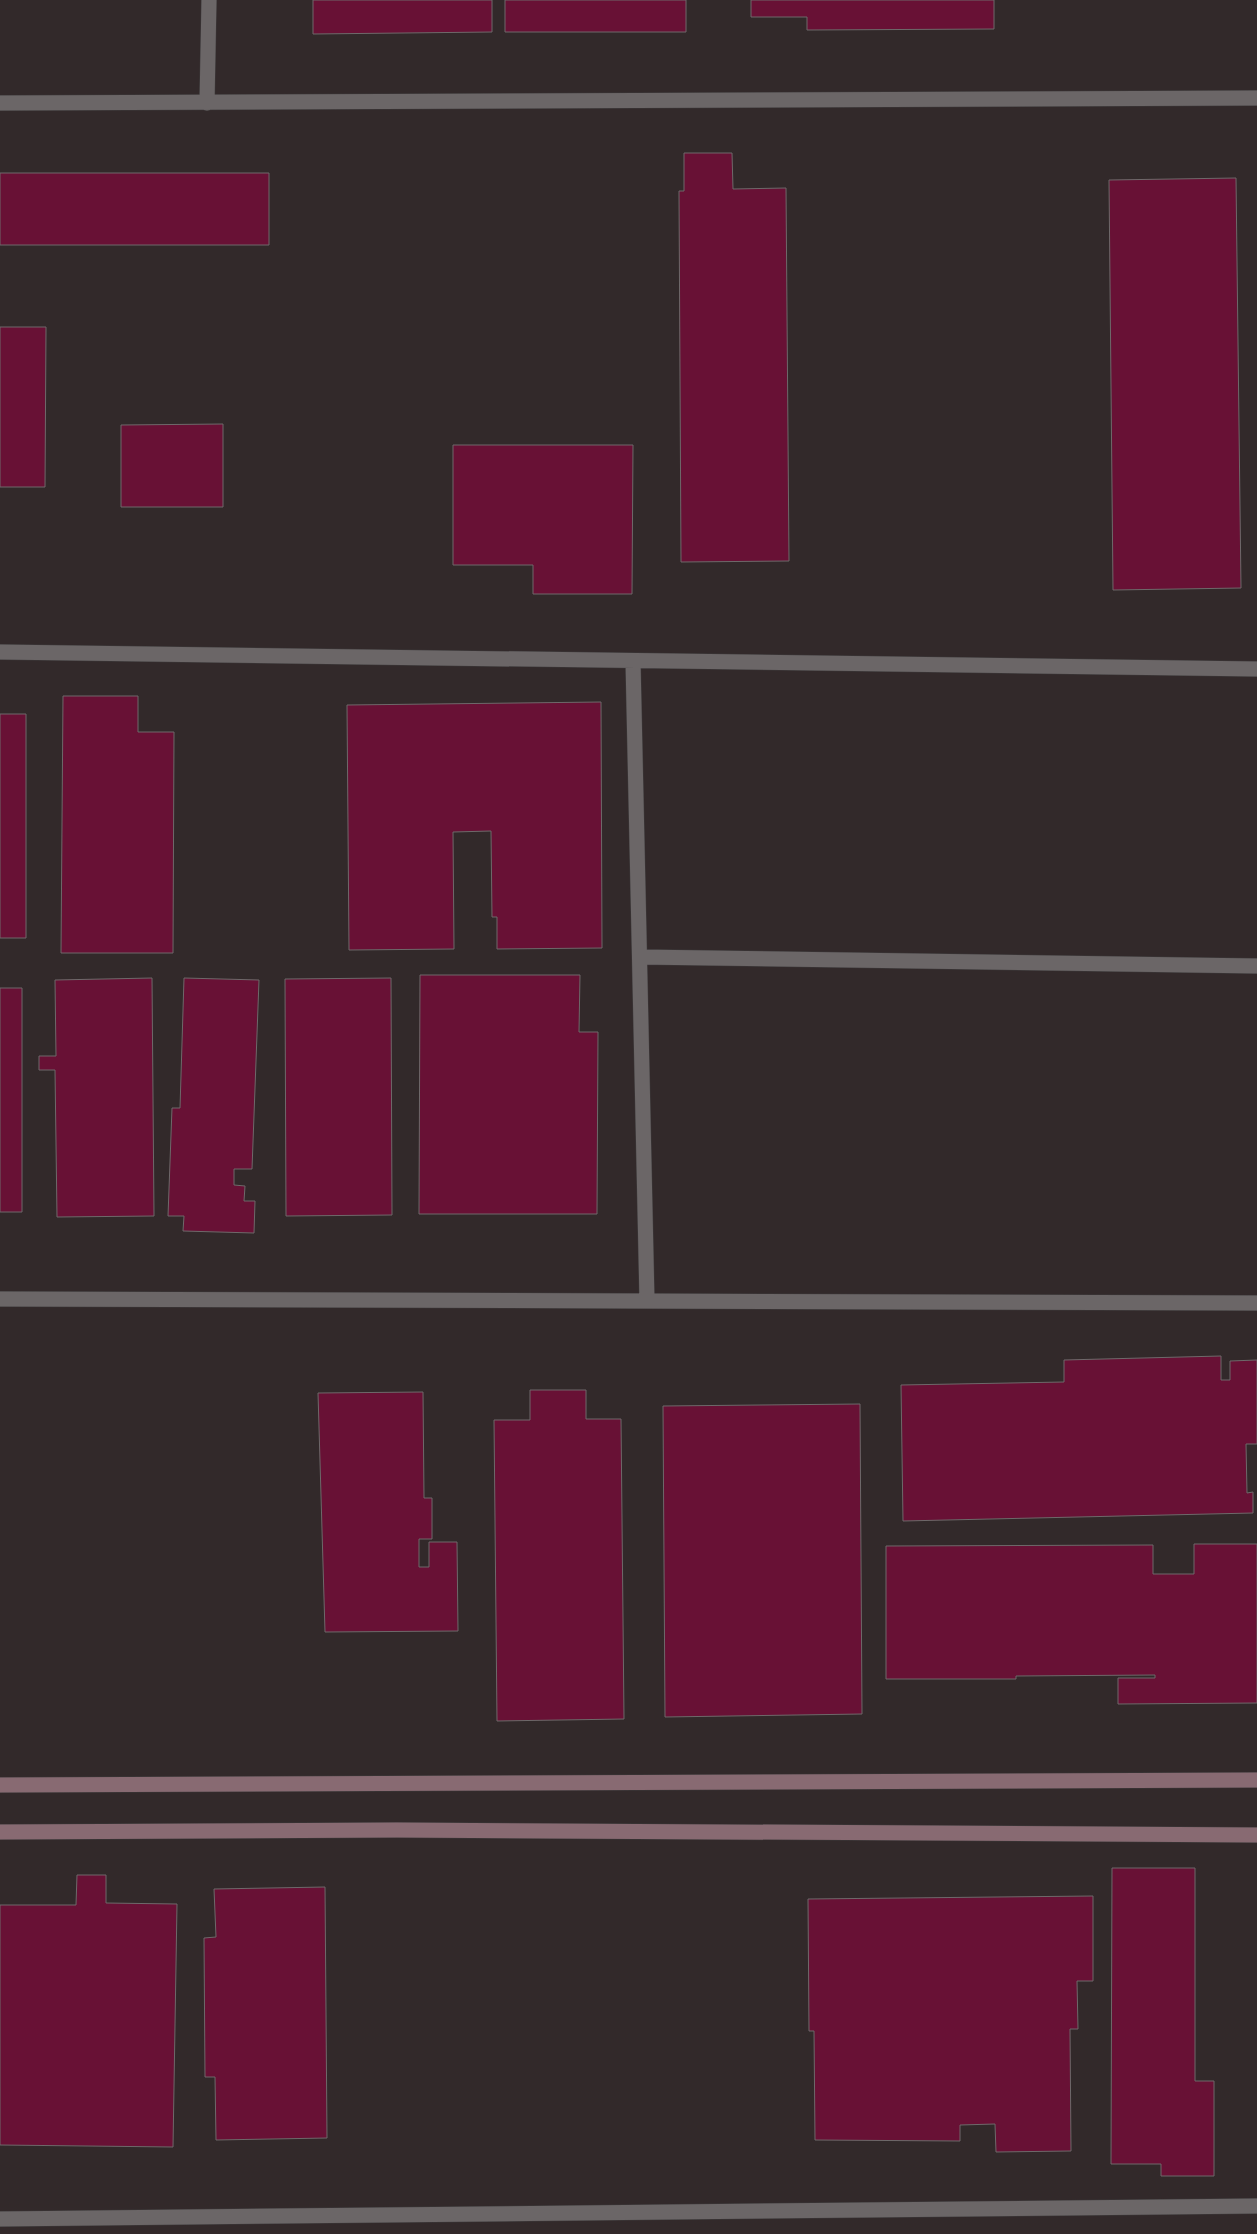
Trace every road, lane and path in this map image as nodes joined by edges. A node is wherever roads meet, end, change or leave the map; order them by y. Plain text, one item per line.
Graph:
1 (209, 0) edge
2 (1257, 98) edge
3 (0, 103) edge
4 (207, 103) junction
5 (0, 652) edge
6 (633, 661) junction
7 (1257, 669) edge
8 (640, 957) junction
9 (1257, 966) edge
10 (0, 1299) edge
11 (647, 1301) junction
12 (1257, 1303) edge
13 (1257, 1780) edge
14 (0, 1785) edge
15 (0, 1832) edge
16 (1257, 1835) edge
17 (1257, 2206) edge
18 (0, 2219) edge

1 - 4 street
2 - 4 street
3 - 4 street
5 - 6 street
6 - 7 street
6 - 8 street
8 - 9 street
8 - 11 street
10 - 11 street
11 - 12 street
13 - 14 main road
15 - 16 main road
17 - 18 street

